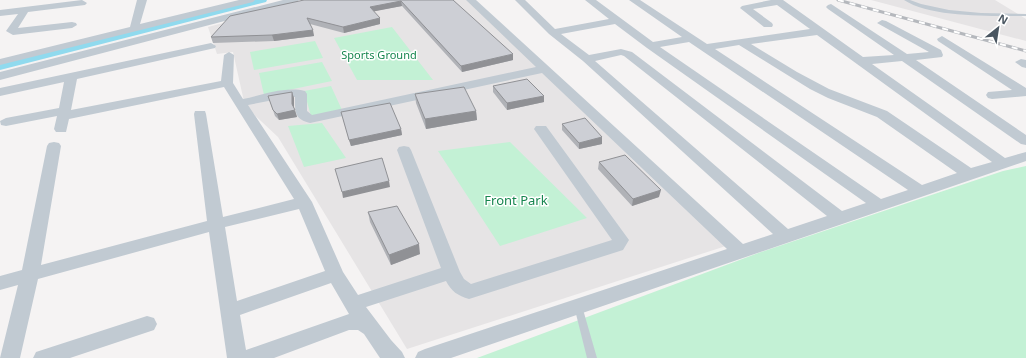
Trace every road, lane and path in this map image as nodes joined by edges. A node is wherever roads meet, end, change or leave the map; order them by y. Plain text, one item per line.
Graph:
1 (142, 0) edge
2 (204, 0) edge
3 (250, 0) edge
4 (294, 0) edge
5 (471, 0) edge
6 (520, 0) edge
7 (590, 0) edge
8 (634, 0) edge
9 (906, 0) edge
10 (84, 1) edge
11 (778, 1) edge
12 (23, 7) edge
13 (831, 7) dead end
14 (206, 11) junction
15 (0, 13) edge
16 (1026, 15) edge
17 (618, 20) junction
18 (882, 23) dead end
19 (72, 25) junction
20 (768, 25) dead end
21 (134, 29) junction
22 (821, 31) junction
23 (553, 32) junction
24 (68, 36) dead end
25 (692, 38) junction
26 (942, 39) dead end
27 (741, 42) junction
28 (212, 46) dead end
29 (651, 46) junction
30 (705, 47) junction
31 (229, 55) dead end
32 (587, 59) junction
33 (905, 59) junction
34 (0, 62) edge
35 (861, 62) junction
36 (544, 69) junction
37 (0, 76) edge
38 (71, 77) junction
39 (227, 83) junction
40 (0, 92) edge
41 (1025, 92) edge
42 (992, 95) dead end
43 (240, 102) junction
44 (64, 113) junction
45 (200, 114) dead end
46 (6, 122) dead end
47 (61, 129) dead end
48 (541, 129) dead end
49 (1026, 141) edge
50 (54, 146) dead end
51 (404, 150) dead end
52 (1026, 156) edge
53 (1004, 164) junction
54 (969, 174) junction
55 (920, 192) junction
56 (304, 202) junction
57 (879, 205) junction
58 (840, 218) junction
59 (216, 224) junction
60 (785, 236) junction
61 (740, 251) junction
62 (451, 272) junction
63 (335, 274) junction
64 (30, 275) junction
65 (0, 283) edge
66 (353, 304) junction
67 (578, 306) junction
68 (230, 311) junction
69 (365, 323) junction
70 (147, 324) dead end
71 (10, 358) edge
72 (43, 358) edge
73 (237, 358) edge
74 (250, 358) edge
75 (395, 358) edge
76 (425, 358) edge
77 (592, 358) edge

1 - 21 street
2 - 14 street
3 - 14 street
4 - 37 street
5 - 36 street
6 - 23 street
7 - 17 street
8 - 25 street
9 - 16 lane
10 - 12 street
10 - 19 street
11 - 20 street
11 - 22 street
12 - 15 street
12 - 19 street
13 - 33 street
14 - 21 street
17 - 23 street
17 - 29 street
18 - 33 street
19 - 24 street
21 - 34 street
22 - 27 street
22 - 35 street
23 - 32 street
25 - 29 street
25 - 30 street
26 - 41 street
27 - 30 street
27 - 54 street
28 - 38 street
29 - 57 street
30 - 55 street
31 - 39 street
32 - 58 street
32 - 60 street
33 - 35 street
33 - 49 street
35 - 53 street
36 - 43 street
36 - 61 street
38 - 40 street
38 - 44 street
39 - 43 street
39 - 44 street
41 - 42 street
43 - 56 street
44 - 46 street
44 - 47 street
45 - 59 street
48 - 62 street
50 - 64 street
51 - 62 street
52 - 53 street
53 - 54 street
54 - 55 street
55 - 57 street
56 - 59 street
56 - 63 street
57 - 58 street
58 - 60 street
59 - 64 street
59 - 68 street
60 - 61 street
61 - 67 street
62 - 66 street
63 - 66 street
63 - 68 street
64 - 65 street
64 - 71 street
66 - 69 street
67 - 76 street
67 - 77 lane
68 - 73 street
69 - 74 street
69 - 75 street
70 - 72 street

